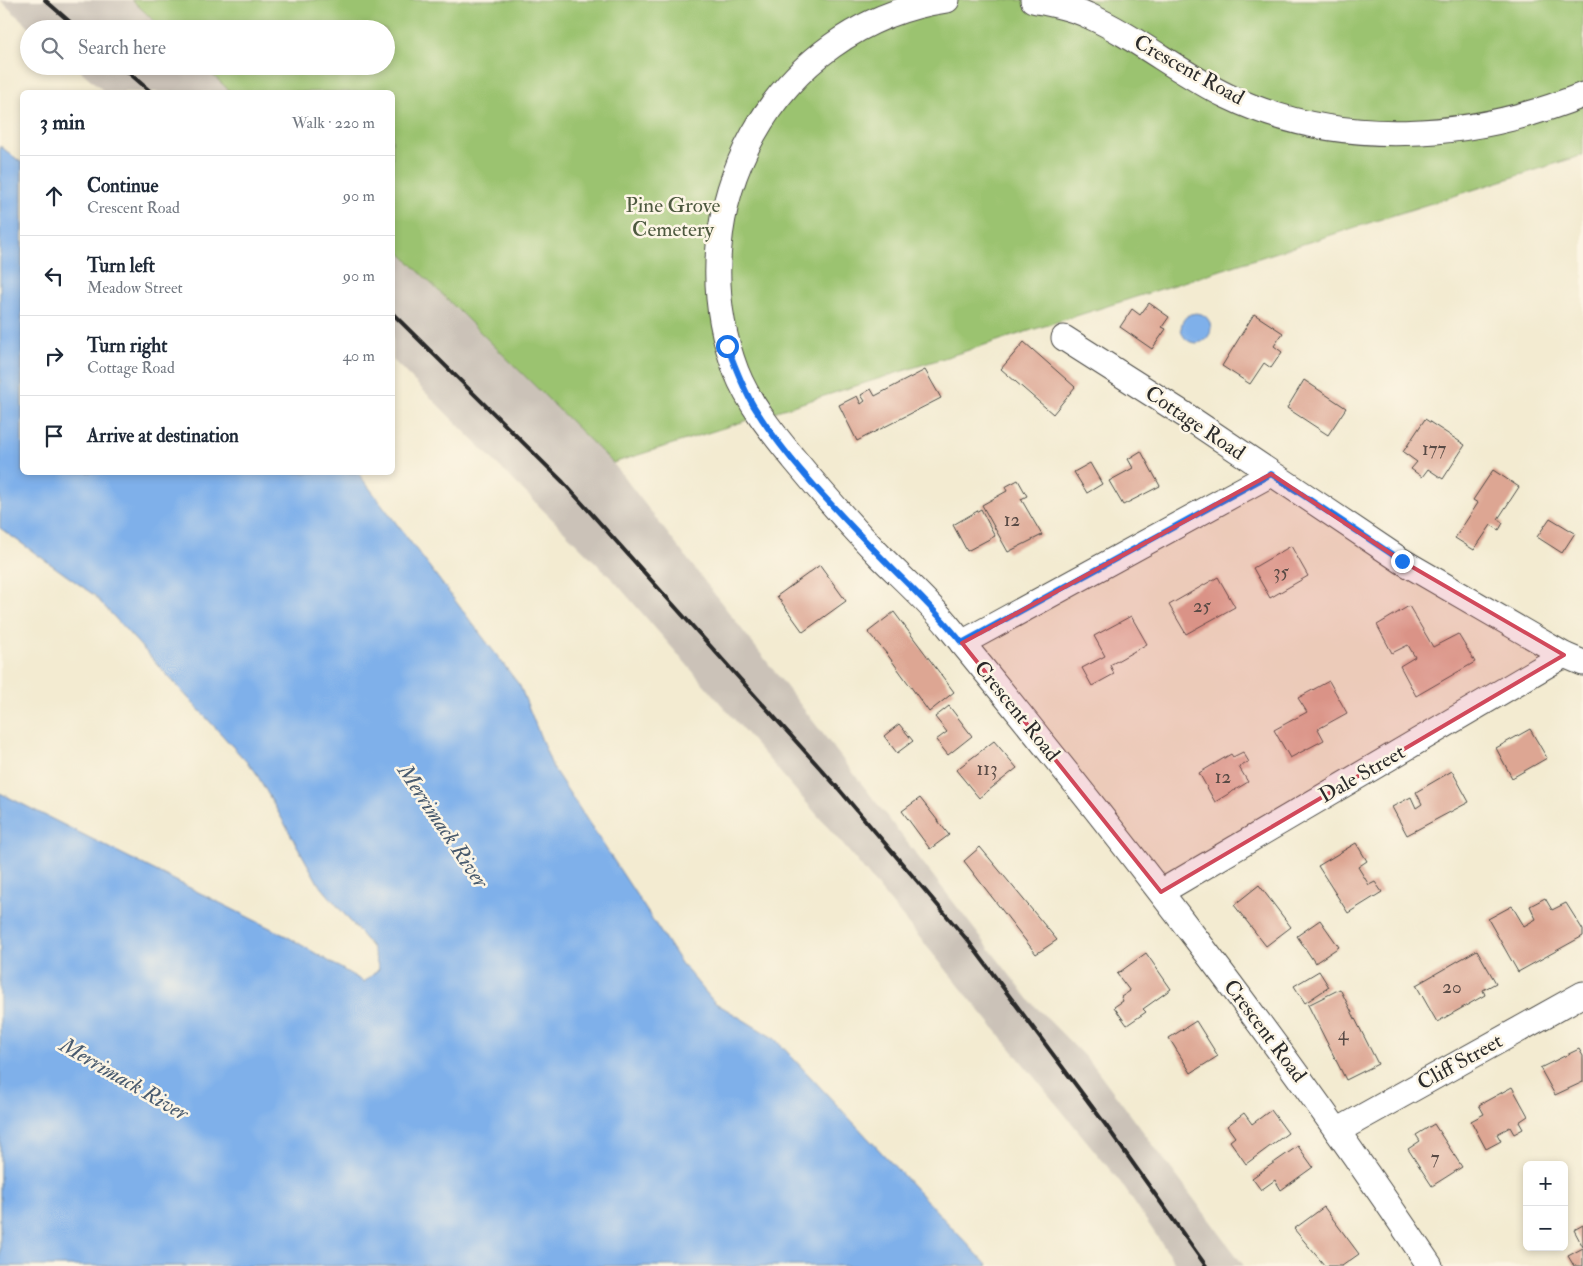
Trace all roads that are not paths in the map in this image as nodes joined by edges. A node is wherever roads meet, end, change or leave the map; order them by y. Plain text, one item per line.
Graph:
1 (947, 0) edge
2 (1033, 0) edge
3 (1583, 95) edge
4 (1064, 338) dead end
5 (1271, 474) junction
6 (962, 643) junction
7 (1573, 659) edge
8 (1161, 892) junction
9 (1583, 994) edge
10 (1337, 1131) junction
11 (1430, 1266) edge

1 - 6 street, Crescent Road
2 - 3 street, Crescent Road
4 - 5 street, Cottage Road
5 - 6 street
5 - 7 street, Cottage Road
6 - 8 street, Crescent Road
7 - 8 street, Dale Street
8 - 10 street, Crescent Road
9 - 10 street, Cliff Street
10 - 11 street, Crescent Road

